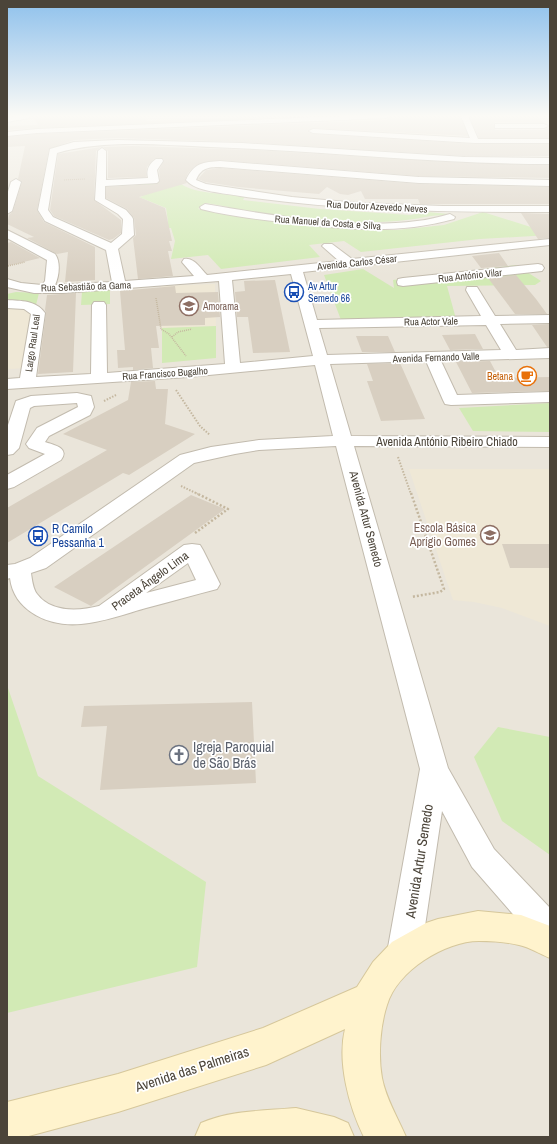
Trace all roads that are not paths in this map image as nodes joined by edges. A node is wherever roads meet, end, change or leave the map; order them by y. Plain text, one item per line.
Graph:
1 (50, 169) edge
2 (102, 169) edge
3 (152, 169) edge
4 (197, 169) edge
5 (287, 169) edge
6 (16, 182) dead end
7 (102, 183) junction
8 (550, 183) edge
9 (205, 207) dead end
10 (550, 209) edge
11 (474, 210) junction
12 (7, 211) edge
13 (7, 233) edge
14 (550, 242) edge
15 (328, 246) dead end
16 (505, 246) junction
17 (112, 248) junction
18 (188, 262) dead end
19 (349, 263) junction
20 (538, 268) junction
21 (296, 269) junction
22 (550, 276) edge
23 (225, 277) junction
24 (204, 279) junction
25 (403, 282) dead end
26 (7, 283) edge
27 (159, 283) joint
28 (119, 285) junction
29 (47, 289) junction
30 (472, 290) dead end
31 (7, 304) edge
32 (99, 305) dead end
33 (550, 319) edge
34 (491, 320) junction
35 (312, 324) junction
36 (550, 353) edge
37 (511, 354) junction
38 (432, 357) junction
39 (322, 360) junction
40 (233, 368) junction
41 (99, 378) junction
42 (26, 383) junction
43 (7, 384) edge
44 (550, 397) edge
45 (345, 441) junction
46 (550, 442) edge
47 (35, 444) junction
48 (8, 449) edge
49 (7, 483) edge
50 (14, 571) edge
51 (107, 611) junction
52 (434, 769) junction
53 (550, 932) edge
54 (550, 942) edge
55 (404, 953) junction
56 (370, 999) junction
57 (7, 1122) edge
58 (215, 1137) edge
59 (334, 1137) edge
60 (386, 1137) edge

1 - 17 street
2 - 7 street
3 - 7 street
4 - 11 street, Rua Doutor Azevedo Neves
5 - 8 street, Rua Doutor Azevedo Neves
6 - 12 street
7 - 17 street
9 - 11 street, Rua Manuel da Costa e Silva
10 - 11 street, Rua Doutor Azevedo Neves
13 - 29 street
14 - 16 street, Avenida Carlos César
15 - 19 street
16 - 19 street, Avenida Carlos César
16 - 20 street
17 - 28 street
18 - 24 street
19 - 21 street, Avenida Carlos César
20 - 22 street
20 - 25 street, Rua António Vilar
21 - 23 street, Avenida Carlos César
21 - 35 street, Avenida Artur Semedo
23 - 24 street, Avenida Carlos César
23 - 40 street
24 - 27 street, Avenida Carlos César
26 - 29 street, Rua Sebastião da Gama
27 - 28 street, Rua Sebastião da Gama
28 - 29 street, Rua Sebastião da Gama
30 - 34 street
31 - 42 street, Largo Raul Leal
32 - 41 street
33 - 34 street, Rua Actor Vale
34 - 35 street, Rua Actor Vale
34 - 37 street
35 - 39 street, Avenida Artur Semedo
36 - 37 street, Avenida Fernando Valle
37 - 38 street, Avenida Fernando Valle
38 - 39 street, Avenida Fernando Valle
38 - 44 street
39 - 40 street, Rua Francisco Bugalho
39 - 45 street, Avenida Artur Semedo
40 - 41 street, Rua Francisco Bugalho
41 - 42 street, Rua Francisco Bugalho
42 - 43 street, Rua Francisco Bugalho
45 - 46 street, Avenida António Ribeiro Chiado
45 - 50 street, Avenida António Ribeiro Chiado
45 - 52 street, Avenida Artur Semedo
47 - 48 street
47 - 48 street
47 - 49 street
50 - 51 street, Praceta Ângelo Lima
51 - 51 street, Praceta Ângelo Lima
52 - 53 street, Avenida Artur Semedo
52 - 55 street, Avenida Artur Semedo
54 - 55 main road
55 - 56 main road
56 - 57 main road, Avenida das Palmeiras
56 - 60 main road
58 - 59 main road

